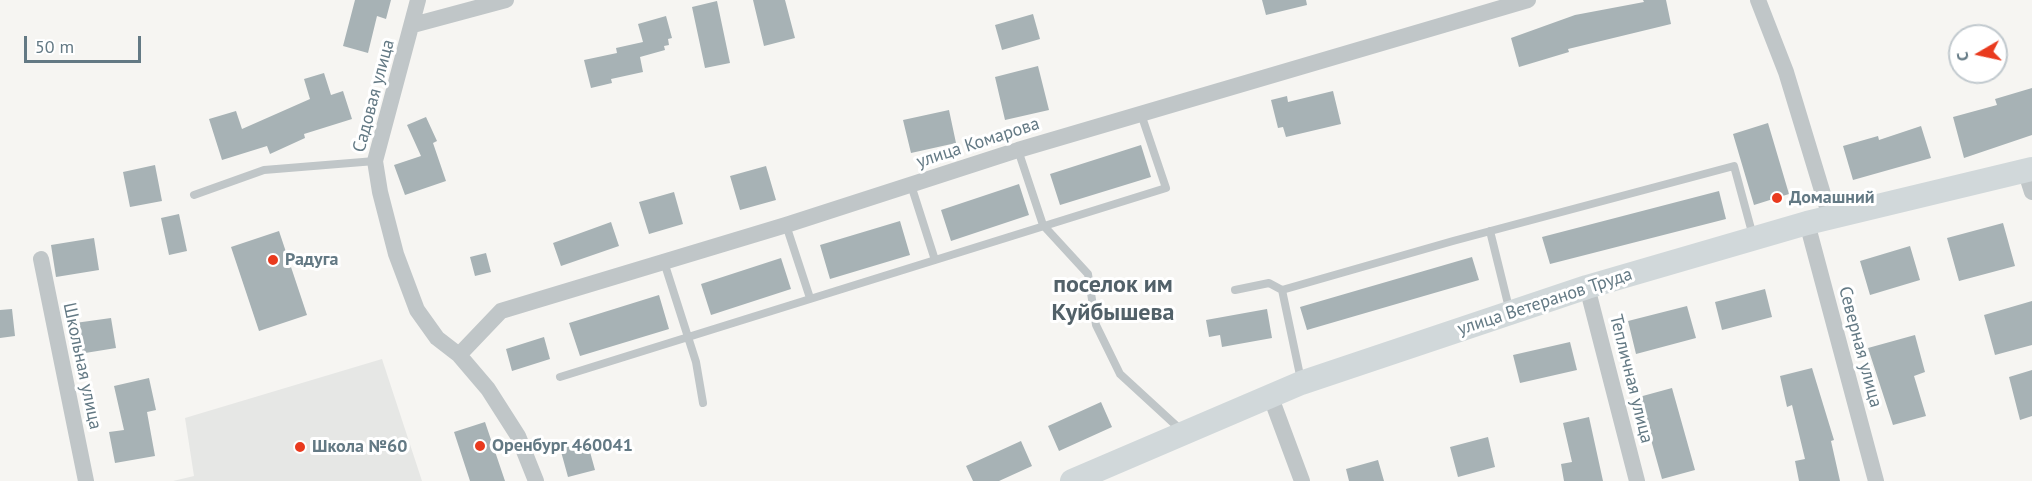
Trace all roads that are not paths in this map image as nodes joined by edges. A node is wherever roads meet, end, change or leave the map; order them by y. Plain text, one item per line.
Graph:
1 (418, 0) edge
2 (506, 0) edge
3 (1528, 0) edge
4 (1758, 0) edge
5 (413, 25) junction
6 (1141, 114) junction
7 (1018, 150) junction
8 (375, 161) junction
9 (2030, 177) edge
10 (911, 184) junction
11 (194, 195) dead end
12 (1818, 220) junction
13 (786, 225) junction
14 (1043, 225) junction
15 (1490, 231) junction
16 (1753, 238) junction
17 (41, 259) dead end
18 (935, 260) junction
19 (664, 261) junction
20 (1587, 287) junction
21 (1235, 290) dead end
22 (1282, 290) junction
23 (810, 298) junction
24 (1510, 313) junction
25 (687, 338) junction
26 (459, 355) junction
27 (560, 377) dead end
28 (1301, 383) junction
29 (1270, 395) junction
30 (703, 403) dead end
31 (1184, 433) junction
32 (1098, 476) edge
33 (86, 481) edge
34 (536, 481) edge
35 (1072, 481) edge
36 (1302, 481) edge
37 (1637, 481) edge
38 (1876, 481) edge

1 - 5 street, Садовая улица
2 - 5 street
3 - 6 street, улица Комарова
4 - 12 street, Северная улица
5 - 8 street, Садовая улица
6 - 7 street, улица Комарова
6 - 14 lane
7 - 10 street, улица Комарова
7 - 14 lane
8 - 11 lane
8 - 26 street, Садовая улица
9 - 12 street, улица Ветеранов Труда
10 - 13 street, улица Комарова
10 - 18 lane
12 - 16 street, улица Ветеранов Труда
12 - 38 street, Северная улица
13 - 19 street, улица Комарова
13 - 23 lane
14 - 18 lane
14 - 31 lane
15 - 16 lane
15 - 22 lane
15 - 24 lane
16 - 20 street, улица Ветеранов Труда
17 - 33 street, Школьная улица
18 - 23 lane
19 - 25 lane
19 - 26 street, улица Комарова
20 - 24 street, улица Ветеранов Труда
20 - 37 street, Тепличная улица
21 - 22 lane
22 - 28 lane
23 - 25 lane
24 - 28 street, улица Ветеранов Труда
25 - 27 lane
25 - 30 lane
26 - 34 street, Садовая улица
28 - 29 street, улица Ветеранов Труда
29 - 31 street, улица Ветеранов Труда
29 - 36 street
31 - 32 street, улица Ветеранов Труда
32 - 35 street, улица Ветеранов Труда

